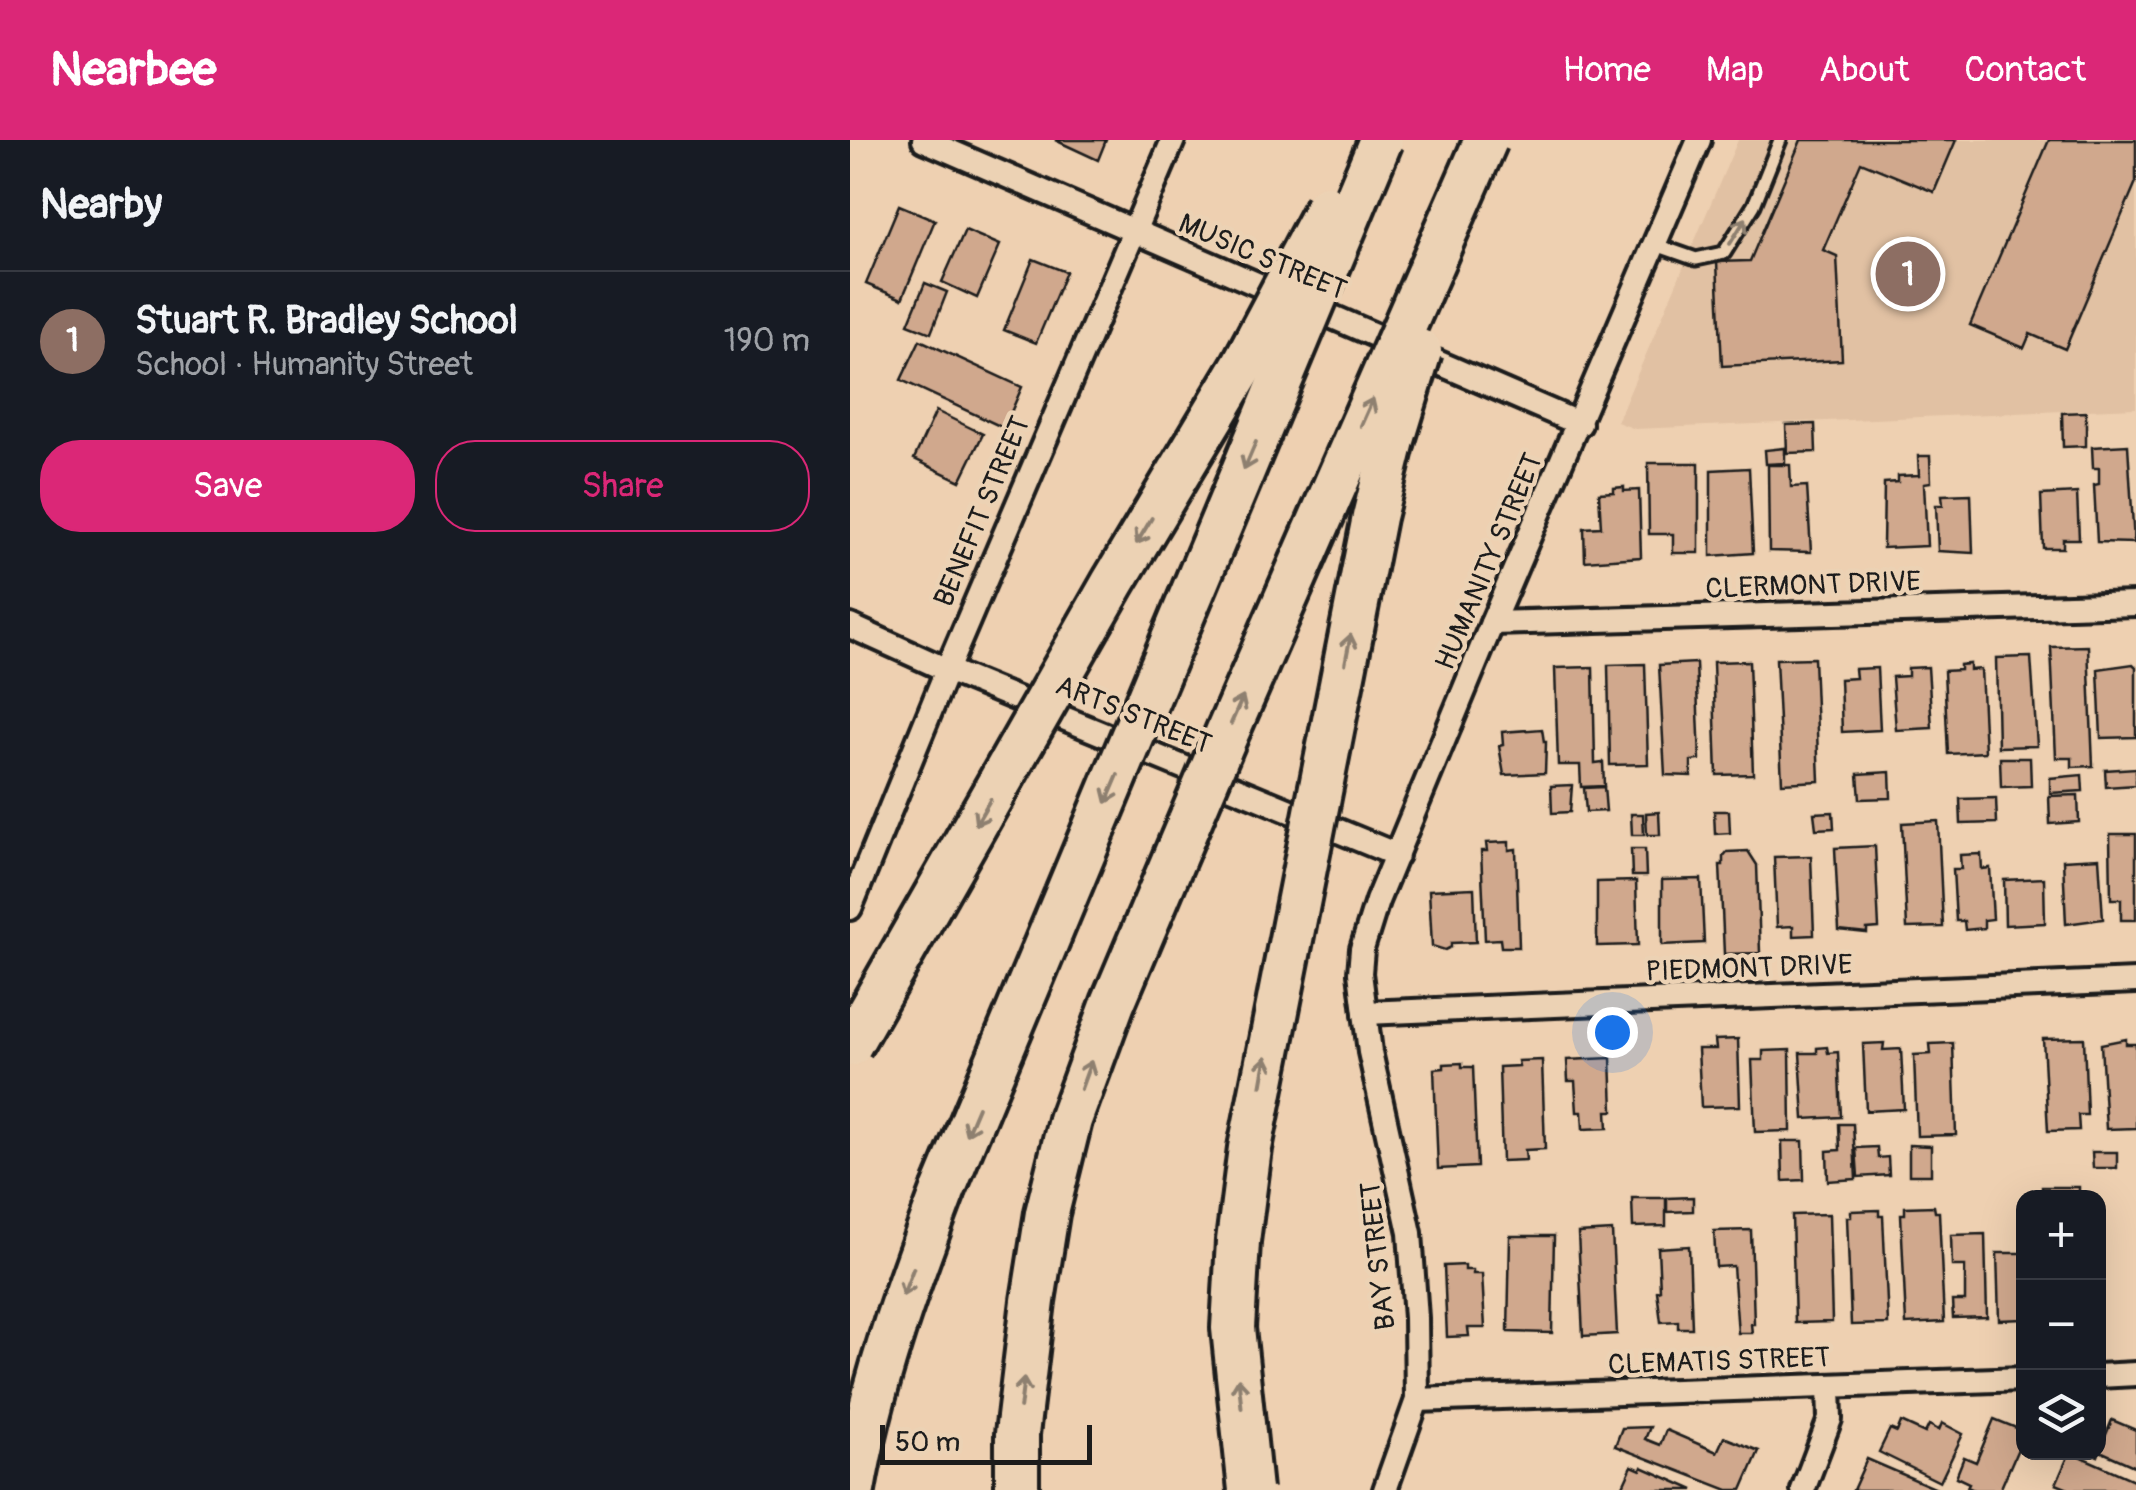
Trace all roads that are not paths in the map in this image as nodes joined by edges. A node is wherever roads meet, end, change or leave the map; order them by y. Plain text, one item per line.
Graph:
1 (924, 140) edge
2 (1173, 140) edge
3 (1362, 140) edge
4 (1381, 140) edge
5 (1486, 140) edge
6 (1499, 140) edge
7 (1700, 140) edge
8 (1780, 140) edge
9 (1132, 232) junction
10 (1656, 244) junction
11 (1580, 424) junction
12 (2136, 604) edge
13 (1492, 624) junction
14 (850, 626) edge
15 (946, 670) junction
16 (1397, 854) junction
17 (850, 908) edge
18 (2136, 981) edge
19 (1364, 1013) junction
20 (850, 1046) edge
21 (2136, 1374) edge
22 (2106, 1376) edge
23 (2016, 1379) edge
24 (1829, 1386) junction
25 (1417, 1400) junction
26 (853, 1490) edge
27 (1017, 1490) edge
28 (1250, 1490) edge
29 (1384, 1490) edge
30 (1802, 1490) edge

1 - 9 street, MUSIC STREET
2 - 9 street, BENEFIT STREET
3 -> 20 highway, bridge
4 -> 26 highway, bridge
27 -> 5 highway, bridge
28 -> 6 highway, bridge
7 - 10 street, HUMANITY STREET
10 -> 8 lane
9 - 11 street, MUSIC STREET
9 - 15 street, BENEFIT STREET
10 - 11 street, HUMANITY STREET
11 - 13 street, HUMANITY STREET
12 - 13 street, CLERMONT DRIVE
13 - 16 street, HUMANITY STREET
14 - 15 street, ARTS STREET
15 - 16 street, ARTS STREET
15 - 17 street, BENEFIT STREET
16 - 19 street, HUMANITY STREET
18 - 19 street, PIEDMONT DRIVE
19 - 25 street, BAY STREET
21 - 22 street
23 - 24 street, CLEMATIS STREET
24 - 25 street, CLEMATIS STREET
24 - 30 street
25 - 29 street, BAY STREET

